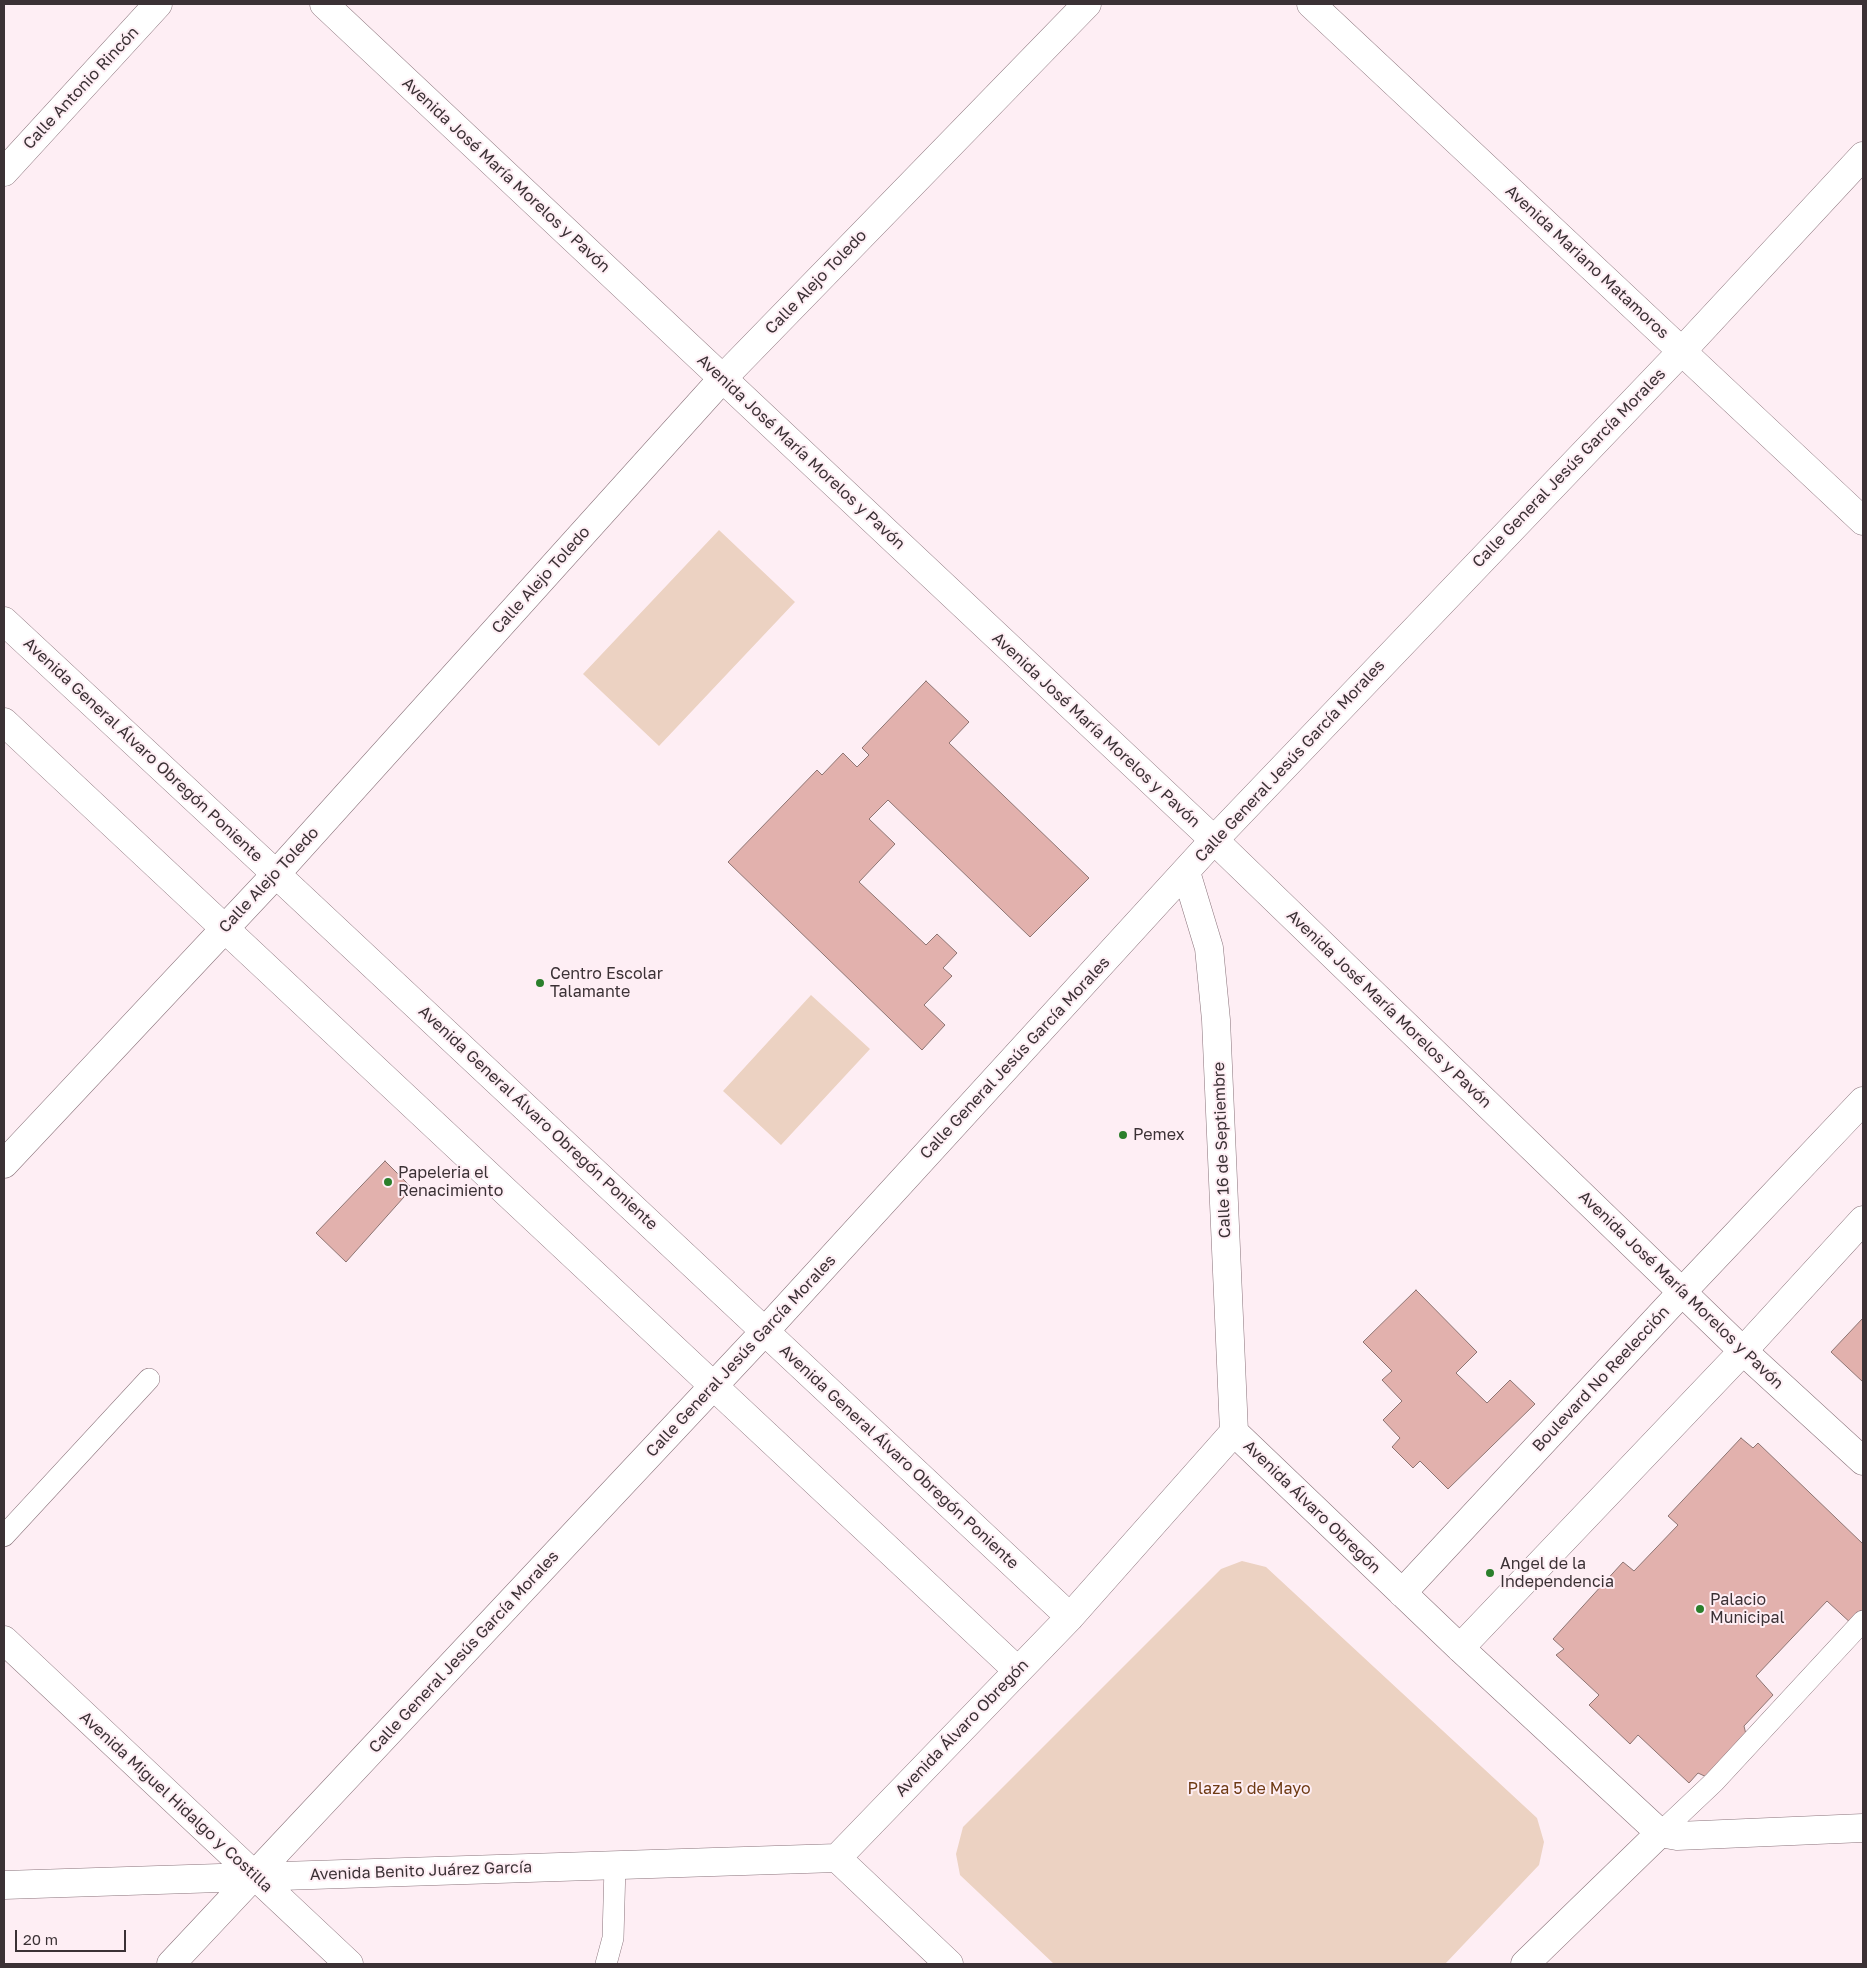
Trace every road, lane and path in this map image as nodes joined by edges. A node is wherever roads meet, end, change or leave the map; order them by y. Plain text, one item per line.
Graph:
1 (158, 4) edge
2 (324, 4) edge
3 (1087, 4) edge
4 (1311, 4) edge
5 (1863, 156) edge
6 (4, 172) edge
7 (1682, 351) junction
8 (723, 378) junction
9 (1863, 521) edge
10 (4, 621) edge
11 (4, 722) edge
12 (1214, 840) junction
13 (1186, 872) junction
14 (276, 874) junction
15 (225, 928) junction
16 (1863, 1101) edge
17 (4, 1164) edge
18 (1863, 1220) edge
19 (1682, 1292) junction
20 (765, 1331) junction
21 (1743, 1351) junction
22 (149, 1379) dead end
23 (713, 1386) junction
24 (1234, 1432) junction
25 (1863, 1461) edge
26 (4, 1536) edge
27 (1402, 1593) junction
28 (1070, 1617) junction
29 (1863, 1621) edge
30 (4, 1640) edge
31 (1460, 1648) junction
32 (1017, 1670) junction
33 (1863, 1828) edge
34 (1660, 1834) junction
35 (837, 1858) junction
36 (615, 1866) junction
37 (255, 1876) junction
38 (4, 1885) edge
39 (171, 1964) edge
40 (349, 1964) edge
41 (606, 1964) edge
42 (949, 1964) edge
43 (1525, 1964) edge

1 - 6 street, Calle Antonio Rincón
2 - 8 street, Avenida José María Morelos y Pavón
3 - 8 street, Calle Alejo Toledo
4 - 7 street, Avenida Mariano Matamoros
5 - 7 street, Calle General Jesús García Morales
7 - 9 street, Avenida Mariano Matamoros
7 - 12 street, Calle General Jesús García Morales
8 - 12 street, Avenida José María Morelos y Pavón
8 - 14 street, Calle Alejo Toledo
10 - 14 street, Avenida General Álvaro Obregón Poniente
11 - 15 street
12 - 13 street, Calle General Jesús García Morales
12 - 19 street, Avenida José María Morelos y Pavón
13 - 20 street, Calle General Jesús García Morales
13 - 24 street, Calle 16 de Septiembre
14 - 15 street, Calle Alejo Toledo
14 - 20 street, Avenida General Álvaro Obregón Poniente
15 - 17 street, Calle Alejo Toledo
15 - 23 street
16 - 19 street, Boulevard No Reelección
18 - 21 street
19 - 21 street, Avenida José María Morelos y Pavón
19 - 27 street, Boulevard No Reelección
20 - 23 street, Calle General Jesús García Morales
20 - 28 street, Avenida General Álvaro Obregón Poniente
21 - 25 street, Avenida José María Morelos y Pavón
21 - 31 street
22 - 26 lane
23 - 32 street
23 - 37 street, Calle General Jesús García Morales
24 - 27 street, Avenida Álvaro Obregón
24 - 28 street, Avenida Álvaro Obregón
27 - 31 street, Avenida Álvaro Obregón
28 - 32 street, Avenida Álvaro Obregón
29 - 34 lane
30 - 37 street, Avenida Miguel Hidalgo y Costilla
31 - 34 street, Avenida Álvaro Obregón
32 - 35 street, Avenida Álvaro Obregón
33 - 34 street
34 - 43 street
35 - 36 street, Avenida Benito Juárez García
35 - 42 street
36 - 37 street, Avenida Benito Juárez García
36 - 41 lane
37 - 38 street, Avenida Benito Juárez García
37 - 39 street, Calle General Jesús García Morales
37 - 40 street, Avenida Miguel Hidalgo y Costilla

